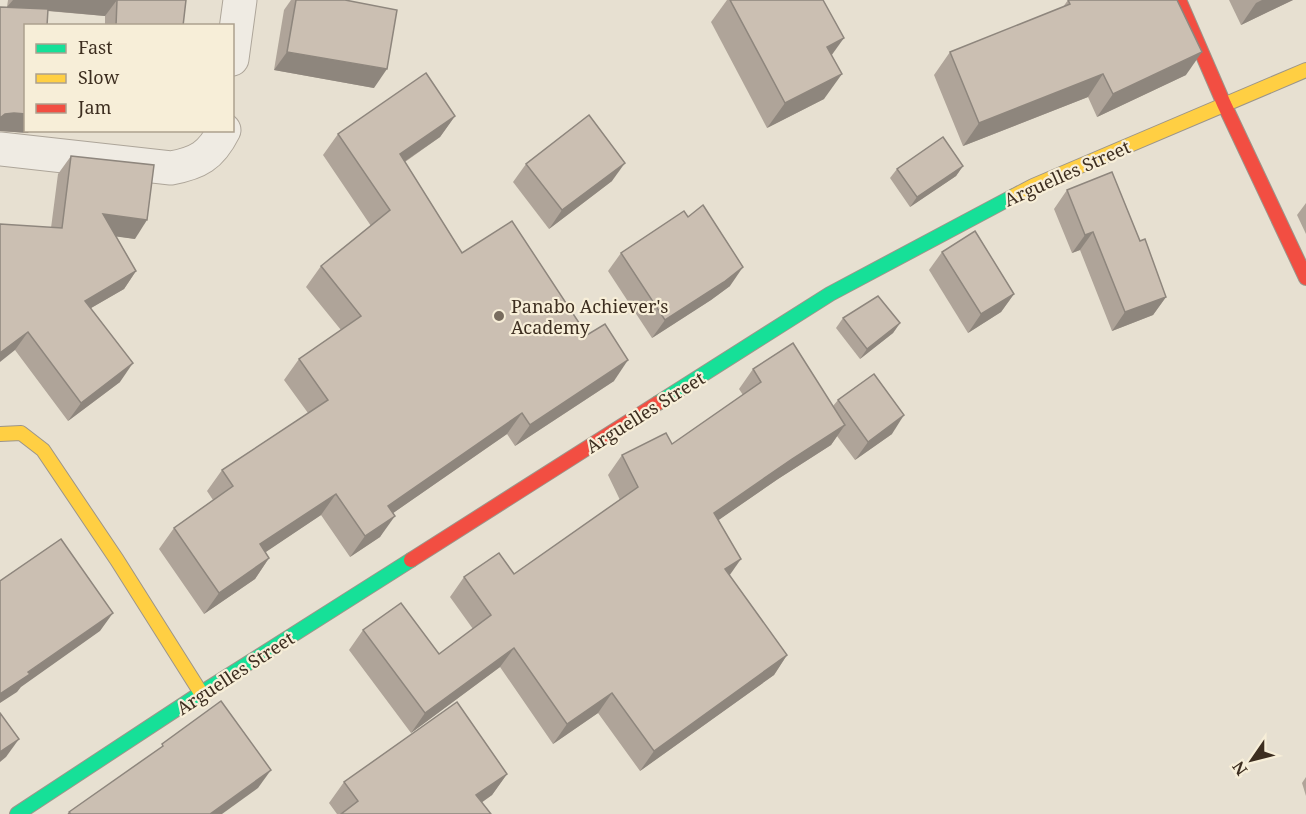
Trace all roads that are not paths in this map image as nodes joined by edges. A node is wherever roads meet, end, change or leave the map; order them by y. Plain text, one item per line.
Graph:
1 (240, 0) edge
2 (1179, 0) edge
3 (234, 44) edge
4 (1306, 70) edge
5 (1224, 104) junction
6 (223, 132) edge
7 (0, 149) edge
8 (1306, 278) edge
9 (0, 434) edge
10 (201, 693) junction
11 (17, 814) edge

1 - 3 street
2 - 5 street
4 - 5 street, Arguelles Street
5 - 8 street
5 - 10 street, Arguelles Street
6 - 7 street
9 - 10 street
10 - 11 street, Arguelles Street

